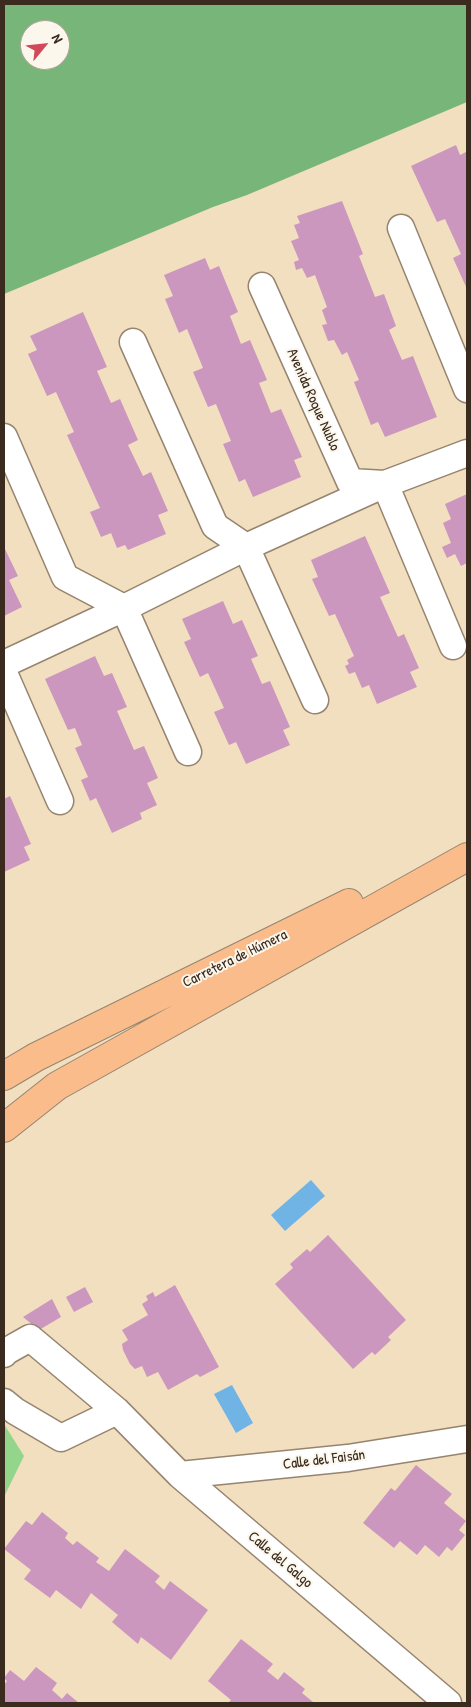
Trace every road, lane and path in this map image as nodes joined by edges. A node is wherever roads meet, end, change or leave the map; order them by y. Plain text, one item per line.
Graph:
1 (401, 228) dead end
2 (262, 286) dead end
3 (133, 342) dead end
4 (467, 389) edge
5 (4, 437) edge
6 (467, 453) edge
7 (385, 484) junction
8 (246, 547) junction
9 (124, 608) junction
10 (453, 646) dead end
11 (4, 664) edge
12 (4, 673) edge
13 (315, 700) dead end
14 (188, 752) dead end
15 (60, 800) dead end
16 (467, 845) edge
17 (467, 857) edge
18 (4, 1076) edge
19 (4, 1128) edge
20 (4, 1354) edge
21 (4, 1402) edge
22 (117, 1411) junction
23 (467, 1439) edge
24 (180, 1475) junction
25 (448, 1703) edge

1 - 4 street
2 - 7 street, Avenida Roque Nublo
3 - 8 street
5 - 9 street
6 - 7 street, Avenida Roque Nublo
7 - 8 street, Avenida Roque Nublo
7 - 10 street
8 - 9 street, Avenida Roque Nublo
8 - 13 street
9 - 11 street, Avenida Roque Nublo
9 - 14 street
12 - 15 street
16 - 18 main road, Carretera de Húmera
17 - 19 main road
20 - 22 street, Calle del Galgo
21 - 22 street
22 - 24 street, Calle del Galgo
23 - 24 street, Calle del Faisán
24 - 25 street, Calle del Galgo

